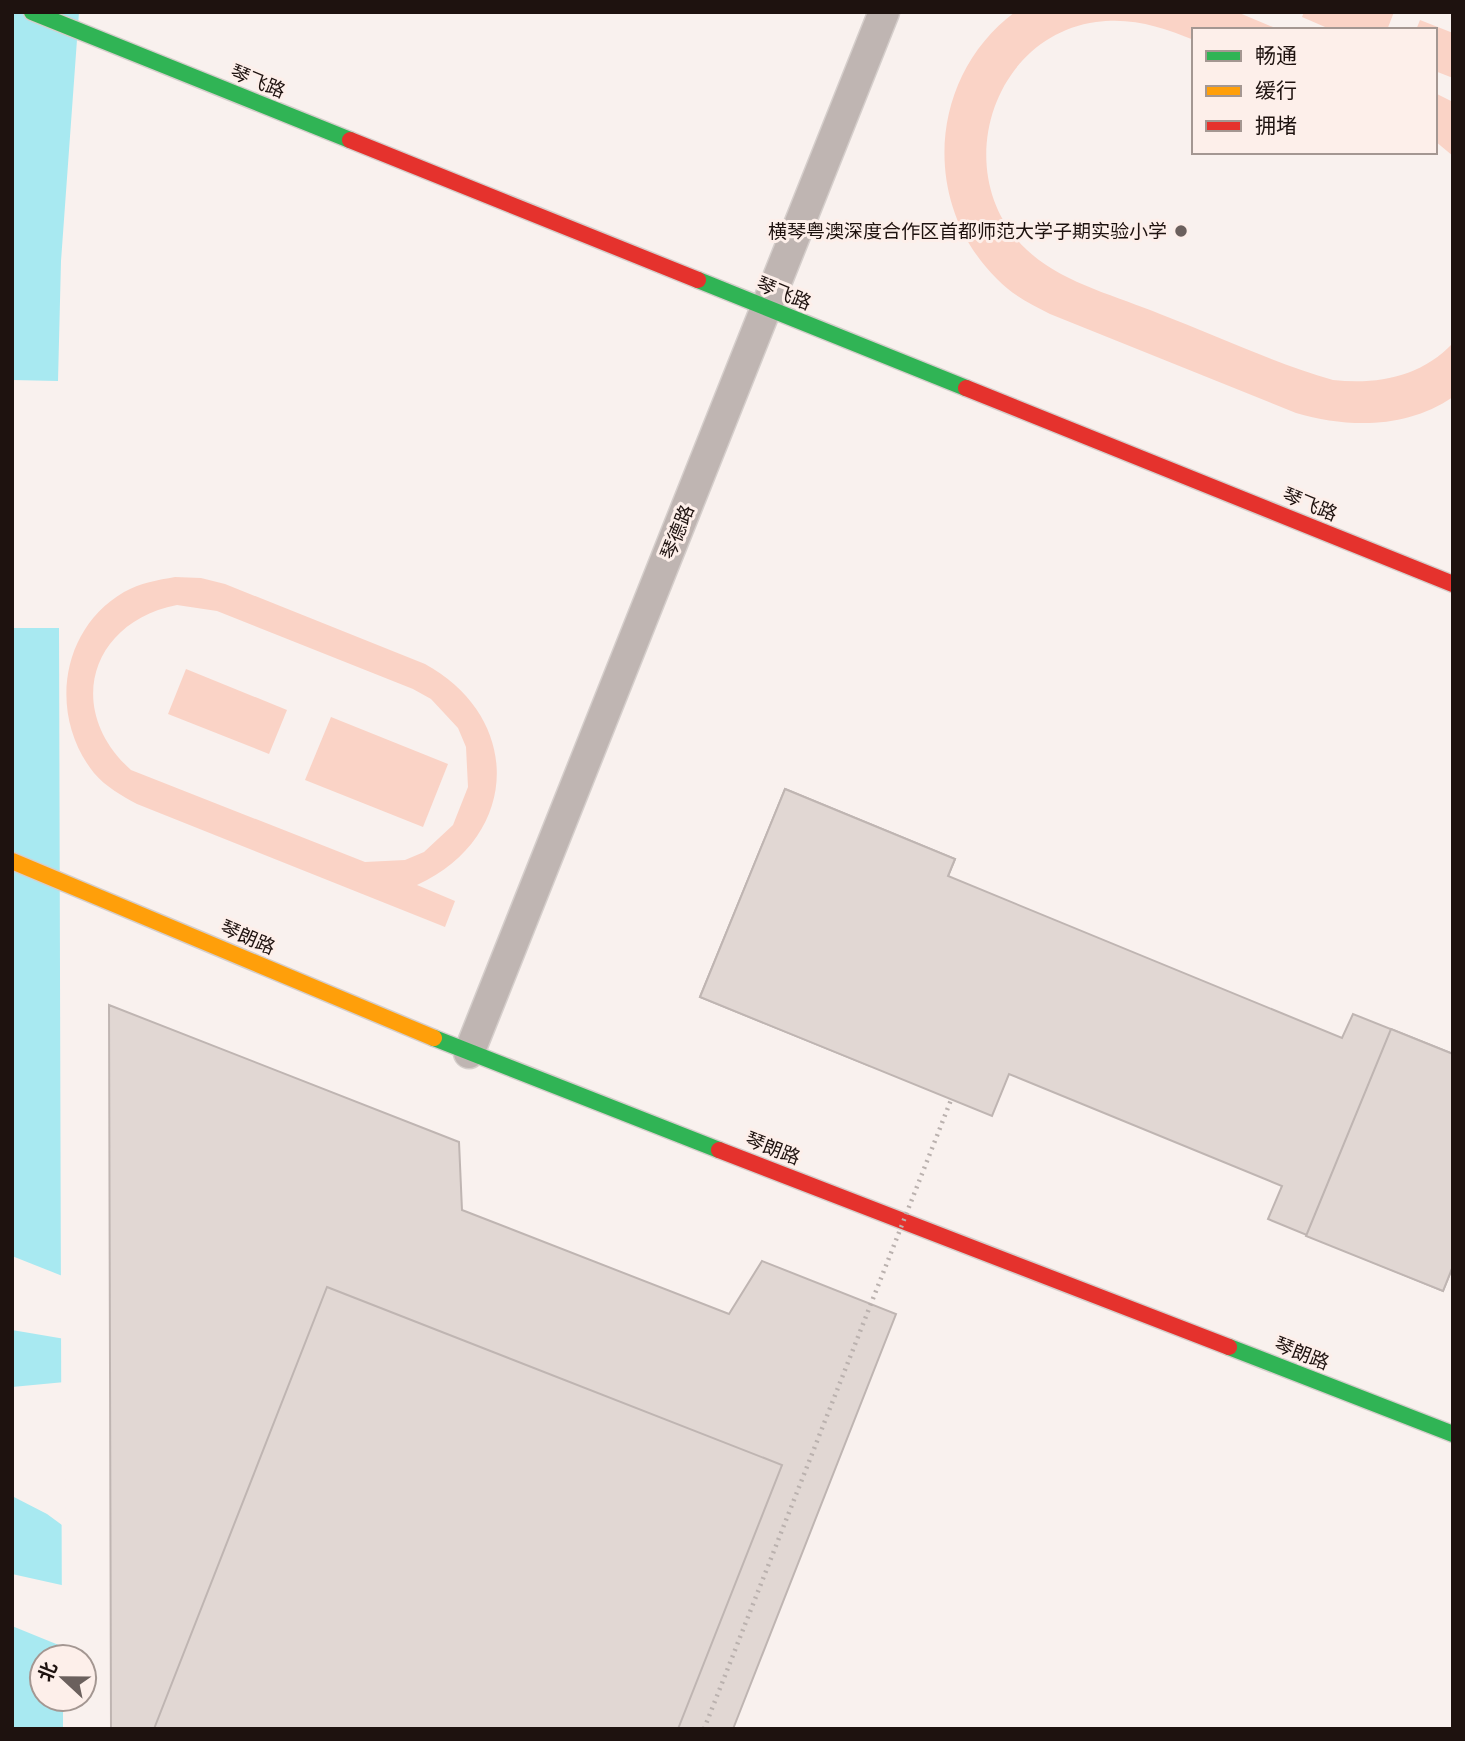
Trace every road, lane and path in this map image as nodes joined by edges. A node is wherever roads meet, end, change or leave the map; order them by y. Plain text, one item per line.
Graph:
1 (32, 12) edge
2 (884, 12) edge
3 (766, 308) junction
4 (1453, 584) edge
5 (12, 861) edge
6 (469, 1053) junction
7 (951, 1100) dead end
8 (1453, 1434) edge
9 (704, 1729) edge

1 - 3 street, 琴飞路
2 - 3 street, 琴德路
3 - 4 street, 琴飞路
3 - 6 street, 琴德路
5 - 6 street, 琴朗路
6 - 8 street, 琴朗路
7 - 9 path, bridge

